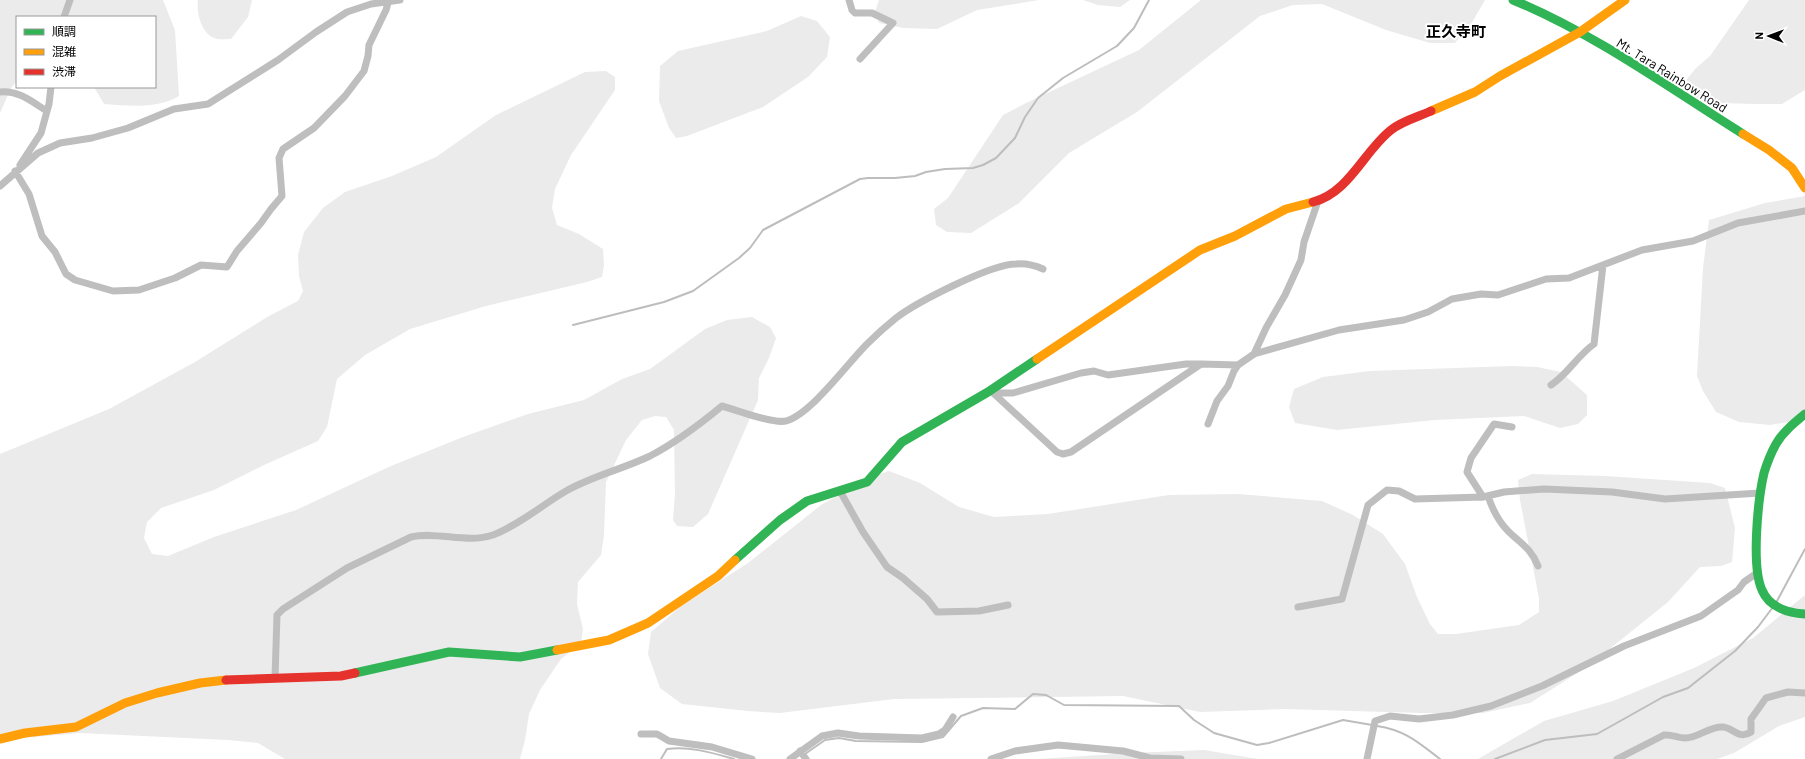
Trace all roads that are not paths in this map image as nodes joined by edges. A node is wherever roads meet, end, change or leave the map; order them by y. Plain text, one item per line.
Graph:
1 (70, 0) edge
2 (400, 0) edge
3 (848, 0) edge
4 (1513, 0) edge
5 (1625, 0) edge
6 (388, 3) junction
7 (64, 16) edge
8 (1580, 32) junction
9 (860, 60) dead end
10 (51, 88) edge
11 (0, 92) edge
12 (47, 111) junction
13 (15, 171) junction
14 (0, 186) edge
15 (1805, 188) edge
16 (1318, 201) junction
17 (1805, 211) edge
18 (1603, 265) junction
19 (1043, 269) dead end
20 (1254, 354) junction
21 (1201, 364) junction
22 (1238, 365) junction
23 (1550, 385) dead end
24 (992, 392) junction
25 (1805, 414) edge
26 (1208, 424) dead end
27 (1512, 427) dead end
28 (840, 490) junction
29 (1760, 493) junction
30 (1485, 496) junction
31 (1538, 566) dead end
32 (1757, 573) junction
33 (1008, 605) dead end
34 (1298, 607) dead end
35 (1805, 614) edge
36 (275, 678) junction
37 (1805, 692) edge
38 (953, 717) dead end
39 (641, 734) dead end
40 (0, 739) edge
41 (800, 751) junction
42 (752, 759) edge
43 (790, 759) edge
44 (806, 759) edge
45 (991, 759) edge
46 (1181, 759) edge
47 (1367, 759) edge
48 (1617, 759) edge

1 - 7 street
2 - 6 street
3 - 9 street
4 - 8 street, Mt. Tara Rainbow Road
5 - 8 street
6 - 13 street
6 - 13 street
8 - 15 street, Mt. Tara Rainbow Road
8 - 16 street
10 - 12 street
11 - 12 street
12 - 13 street
13 - 14 street
16 - 20 street
16 - 24 street
17 - 18 street
18 - 20 street
18 - 23 street
19 - 36 street
20 - 22 street
21 - 22 street
21 - 24 street
21 - 24 street
22 - 26 street
24 - 28 street
25 - 29 street
27 - 30 street
28 - 33 street
28 - 36 street
29 - 30 street
29 - 32 street
30 - 31 street
30 - 34 street
32 - 35 street
32 - 47 street
36 - 40 street
37 - 48 street
38 - 41 street
39 - 42 street
41 - 43 street
41 - 44 street
45 - 46 street

